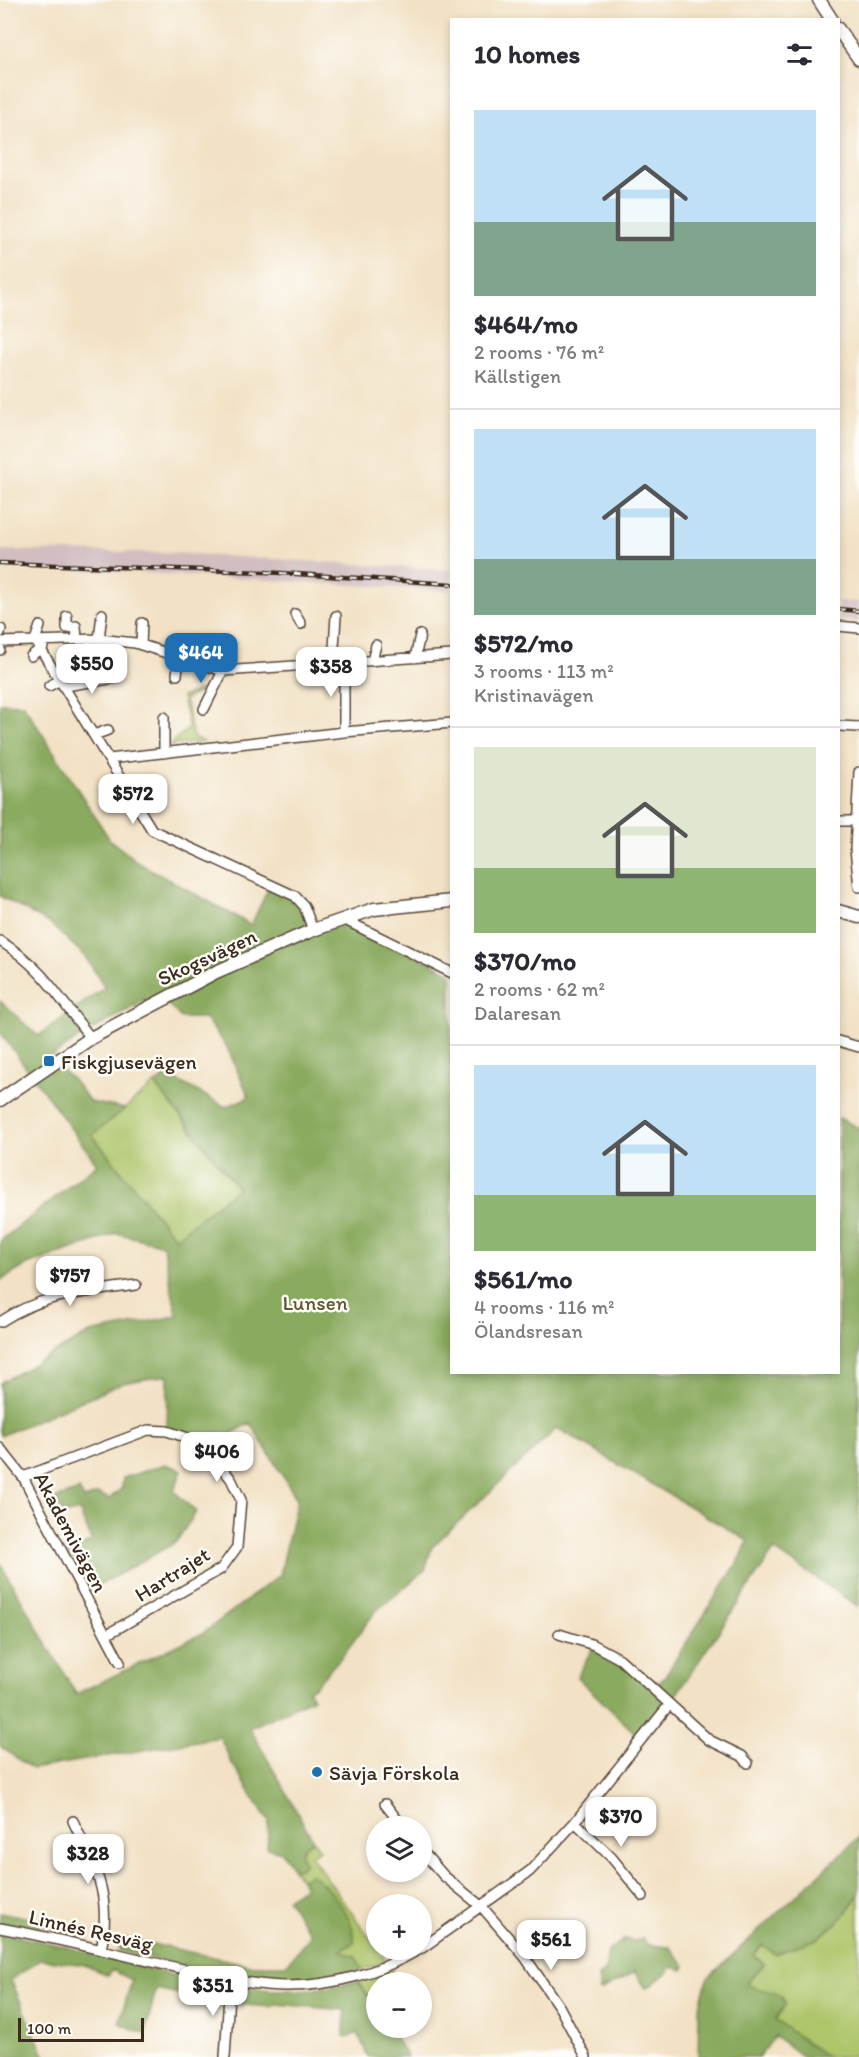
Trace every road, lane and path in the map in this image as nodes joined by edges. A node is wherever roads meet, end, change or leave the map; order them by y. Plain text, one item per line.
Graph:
1 (819, 0) edge
2 (831, 18) edge
3 (840, 32) edge
4 (859, 60) edge
5 (102, 614) dead end
6 (295, 614) dead end
7 (67, 616) dead end
8 (336, 616) dead end
9 (142, 624) dead end
10 (301, 624) dead end
11 (40, 626) dead end
12 (840, 626) edge
13 (859, 628) edge
14 (420, 635) dead end
15 (99, 639) junction
16 (36, 640) junction
17 (48, 640) junction
18 (175, 641) dead end
19 (0, 642) edge
20 (83, 642) junction
21 (141, 645) junction
22 (376, 645) dead end
23 (228, 647) dead end
24 (42, 650) junction
25 (388, 650) dead end
26 (31, 656) dead end
27 (176, 656) junction
28 (415, 658) junction
29 (448, 658) edge
30 (384, 660) junction
31 (372, 661) junction
32 (339, 663) junction
33 (223, 671) junction
34 (177, 675) dead end
35 (116, 678) dead end
36 (62, 683) junction
37 (49, 686) dead end
38 (204, 709) dead end
39 (164, 717) dead end
40 (450, 723) edge
41 (840, 726) edge
42 (859, 727) edge
43 (108, 730) dead end
44 (345, 732) junction
45 (94, 735) junction
46 (164, 753) junction
47 (109, 759) junction
48 (859, 772) edge
49 (858, 820) edge
50 (840, 821) edge
51 (859, 887) edge
52 (450, 901) edge
53 (840, 912) edge
54 (859, 917) edge
55 (343, 920) junction
56 (313, 930) junction
57 (0, 941) edge
58 (450, 972) edge
59 (91, 1038) junction
60 (840, 1042) edge
61 (859, 1047) edge
62 (0, 1100) edge
63 (136, 1286) dead end
64 (0, 1322) edge
65 (0, 1448) edge
66 (22, 1477) junction
67 (559, 1634) dead end
68 (106, 1635) junction
69 (120, 1662) dead end
70 (669, 1705) junction
71 (748, 1763) dead end
72 (386, 1804) dead end
73 (395, 1816) edge
74 (73, 1821) dead end
75 (575, 1822) junction
76 (432, 1862) edge
77 (643, 1896) dead end
78 (482, 1906) junction
79 (0, 1928) edge
80 (432, 1941) edge
81 (101, 1950) junction
82 (398, 1960) edge
83 (230, 1979) junction
84 (225, 2057) edge
85 (586, 2057) edge

1 - 2 street
3 - 4 street
5 - 15 street
6 - 10 street
7 - 20 street
8 - 32 street
9 - 21 street
11 - 16 street
12 - 13 street
14 - 28 street
15 - 20 street
15 - 21 street
16 - 17 street
16 - 19 street
16 - 24 street
17 - 20 street
17 - 24 street
18 - 27 street
21 - 27 street
22 - 31 street
23 - 33 street
24 - 26 street
24 - 36 street
25 - 30 street
27 - 33 street
27 - 34 street
28 - 29 street
28 - 30 street
30 - 31 street
31 - 32 street
32 - 33 street
32 - 44 street
33 - 38 street
35 - 36 street
36 - 37 street
36 - 45 street
39 - 46 street
40 - 44 street
41 - 42 street
43 - 45 street
44 - 46 street
45 - 47 street
46 - 47 street
47 - 56 street
48 - 49 street
49 - 50 street
49 - 51 street
52 - 55 street, Skogsvägen
53 - 54 street
55 - 56 street, Skogsvägen
55 - 58 street
56 - 59 street, Skogsvägen
57 - 59 street
59 - 62 street, Skogsvägen
60 - 61 street
63 - 64 street
65 - 66 street, Akademivägen
66 - 68 street, Akademivägen
66 - 68 street, Hartrajet
67 - 70 street
68 - 69 street, Akademivägen
70 - 71 street
70 - 75 street, Linnés Resväg
72 - 73 street
74 - 81 street
75 - 77 street
75 - 78 street, Linnés Resväg
76 - 78 street
78 - 80 street, Linnés Resväg
78 - 85 street
79 - 81 street, Linnés Resväg
81 - 83 street, Linnés Resväg
82 - 83 street, Linnés Resväg
83 - 84 street

